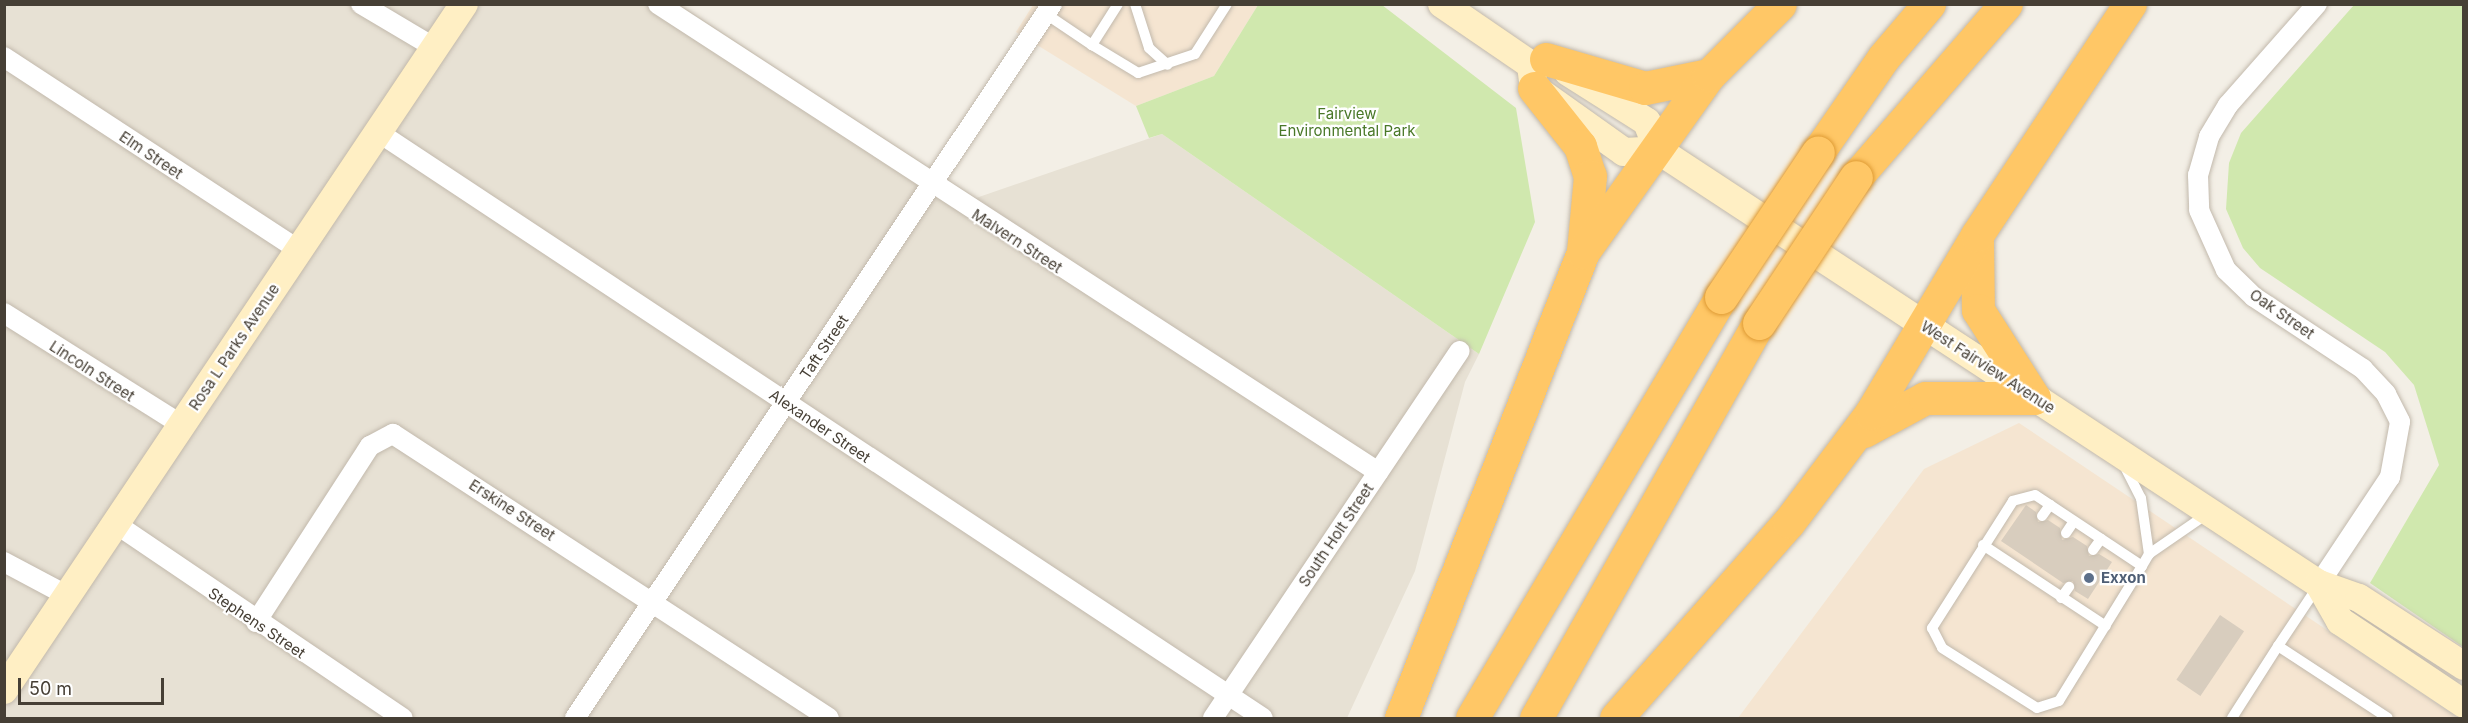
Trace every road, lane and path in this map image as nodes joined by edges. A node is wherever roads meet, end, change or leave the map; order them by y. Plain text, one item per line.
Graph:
1 (361, 4) edge
2 (464, 4) edge
3 (658, 4) edge
4 (1118, 4) edge
5 (1135, 4) edge
6 (1227, 4) edge
7 (1442, 4) edge
8 (1780, 4) edge
9 (1929, 4) edge
10 (2006, 4) edge
11 (2130, 4) edge
12 (2317, 4) edge
13 (1049, 9) edge
14 (1092, 45) junction
15 (435, 48) junction
16 (4, 57) edge
17 (1168, 65) junction
18 (1537, 70) junction
19 (1709, 75) junction
20 (378, 132) junction
21 (1659, 150) junction
22 (932, 186) junction
23 (1977, 236) junction
24 (299, 250) junction
25 (1583, 252) junction
26 (4, 313) edge
27 (1925, 326) junction
28 (1460, 351) dead end
29 (2034, 398) junction
30 (786, 403) junction
31 (182, 425) junction
32 (1852, 439) junction
33 (2119, 453) junction
34 (1378, 472) junction
35 (2050, 505) junction
36 (2210, 513) junction
37 (2042, 516) dead end
38 (2074, 521) junction
39 (116, 524) junction
40 (2067, 533) dead end
41 (2101, 538) junction
42 (1983, 545) junction
43 (2093, 550) dead end
44 (2016, 552) dead end
45 (2150, 554) junction
46 (4, 562) edge
47 (2009, 563) junction
48 (2142, 566) junction
49 (2042, 569) dead end
50 (2035, 580) junction
51 (2319, 584) junction
52 (2069, 587) dead end
53 (66, 595) junction
54 (2061, 598) junction
55 (652, 601) junction
56 (256, 622) junction
57 (2106, 626) junction
58 (2278, 646) junction
59 (2463, 666) edge
60 (4, 690) edge
61 (1228, 696) junction
62 (2463, 704) edge
63 (402, 718) edge
64 (575, 718) edge
65 (829, 718) edge
66 (1213, 718) edge
67 (1263, 718) edge
68 (1401, 718) edge
69 (1472, 718) edge
70 (1536, 718) edge
71 (1616, 718) edge
72 (2232, 718) edge
73 (2388, 718) edge

1 - 15 street
2 - 15 main road, Rosa L Parks Avenue
3 - 22 street, Malvern Street
4 - 14 lane
5 - 17 lane
6 - 17 lane
7 - 18 main road
8 - 19 highway
9 - 69 highway, bridge
10 - 70 highway, bridge
11 - 23 highway
12 - 51 street, Oak Street
13 - 14 lane
13 - 22 street, Taft Street
14 - 17 lane
15 - 20 main road, Rosa L Parks Avenue
16 - 24 street, Elm Street
18 - 19 highway
18 - 21 main road
18 - 25 highway
19 - 21 highway
20 - 24 main road, Rosa L Parks Avenue
20 - 30 street, Alexander Street
21 - 25 highway
21 - 27 main road, West Fairview Avenue
22 - 30 street, Taft Street
22 - 34 street, Malvern Street
23 - 27 highway
23 - 29 highway
24 - 31 main road, Rosa L Parks Avenue
25 - 68 highway
26 - 31 street, Lincoln Street
27 - 29 main road, West Fairview Avenue
27 - 32 highway
28 - 34 street, South Holt Street
29 - 32 highway
29 - 33 main road, West Fairview Avenue
30 - 55 street, Taft Street
30 - 61 street, Alexander Street
31 - 39 main road, Rosa L Parks Avenue
32 - 71 highway
33 - 36 main road, West Fairview Avenue
33 - 45 lane
34 - 61 street, South Holt Street
35 - 37 lane
35 - 38 lane
35 - 42 lane
36 - 45 lane
36 - 51 main road, West Fairview Avenue
38 - 40 lane
38 - 41 lane
39 - 53 main road, Rosa L Parks Avenue
39 - 56 street, Stephens Street
41 - 43 lane
41 - 48 lane
42 - 47 lane
42 - 57 lane
44 - 47 lane
45 - 48 lane
46 - 53 street
47 - 50 lane
48 - 57 lane
49 - 50 lane
50 - 54 lane
51 - 58 lane
51 - 59 main road, West Fairview Avenue
51 - 62 main road, West Fairview Avenue
52 - 54 lane
53 - 60 main road, Rosa L Parks Avenue
54 - 57 lane
55 - 56 street, Erskine Street
55 - 64 street, Taft Street
55 - 65 street, Erskine Street
56 - 63 street, Stephens Street
58 - 72 lane
58 - 73 lane
61 - 66 street, South Holt Street
61 - 67 street, Alexander Street

